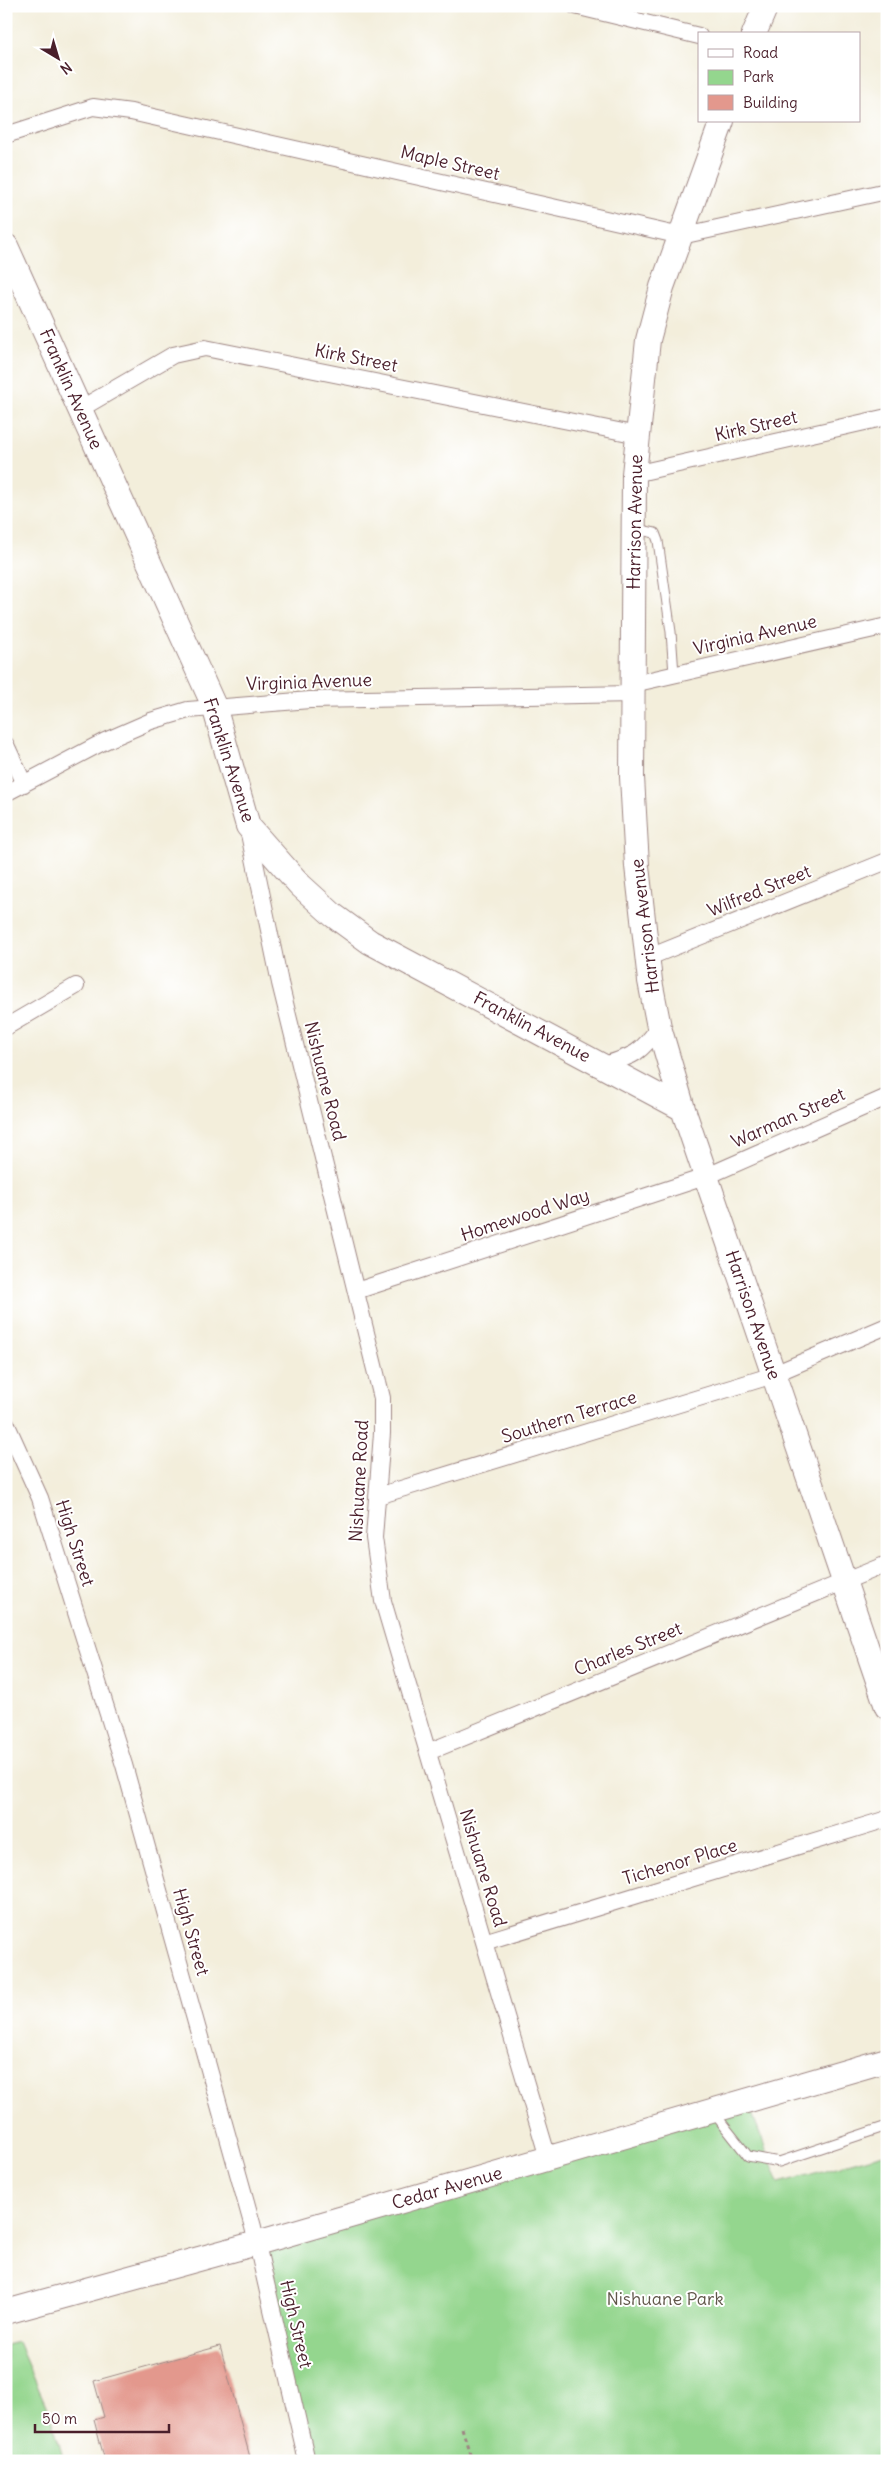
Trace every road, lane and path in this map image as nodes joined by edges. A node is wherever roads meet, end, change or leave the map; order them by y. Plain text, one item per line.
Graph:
1 (575, 6) edge
2 (770, 7) edge
3 (755, 32) edge
4 (698, 36) edge
5 (722, 122) edge
6 (6, 135) edge
7 (887, 191) edge
8 (681, 236) junction
9 (6, 246) edge
10 (80, 410) junction
11 (887, 417) edge
12 (638, 435) junction
13 (634, 474) junction
14 (633, 529) junction
15 (887, 626) edge
16 (674, 674) junction
17 (633, 689) junction
18 (214, 706) junction
19 (6, 745) edge
20 (24, 784) junction
21 (6, 793) edge
22 (248, 826) junction
23 (887, 860) edge
24 (647, 958) junction
25 (76, 986) dead end
26 (6, 1027) edge
27 (659, 1027) junction
28 (604, 1065) junction
29 (887, 1096) edge
30 (683, 1108) junction
31 (705, 1177) junction
32 (356, 1291) junction
33 (887, 1326) edge
34 (773, 1375) junction
35 (6, 1423) edge
36 (378, 1496) junction
37 (887, 1564) edge
38 (844, 1582) junction
39 (887, 1707) edge
40 (428, 1752) junction
41 (887, 1819) edge
42 (484, 1942) junction
43 (887, 2060) edge
44 (712, 2110) junction
45 (887, 2126) edge
46 (548, 2158) junction
47 (257, 2243) junction
48 (6, 2312) edge
49 (462, 2428) dead end
50 (307, 2461) edge
51 (472, 2461) edge

1 - 4 street
2 - 3 street
5 - 8 street, Harrison Avenue
6 - 8 street, Maple Street
7 - 8 street, Maple Street
8 - 12 street, Harrison Avenue
9 - 10 street, Franklin Avenue
10 - 12 street, Kirk Street
10 - 18 street, Franklin Avenue
11 - 13 street, Kirk Street
12 - 13 street, Harrison Avenue
13 - 14 street, Harrison Avenue
14 - 16 lane
14 - 17 street, Harrison Avenue
15 - 16 street, Virginia Avenue
16 - 17 street, Virginia Avenue
17 - 18 street, Virginia Avenue
17 - 24 street, Harrison Avenue
18 - 20 street, Virginia Avenue
18 - 22 street, Franklin Avenue
19 - 20 street
20 - 21 street, Virginia Avenue
22 - 28 street, Franklin Avenue
22 - 32 street, Nishuane Road
23 - 24 street, Wilfred Street
24 - 27 street, Harrison Avenue
25 - 26 street
27 - 28 street
27 - 30 street, Harrison Avenue
28 - 30 street, Franklin Avenue
29 - 31 street, Warman Street
30 - 31 street, Harrison Avenue
31 - 32 street, Homewood Way
31 - 34 street, Harrison Avenue
32 - 36 street, Nishuane Road
33 - 34 street, Southern Terrace
34 - 36 street, Southern Terrace
34 - 38 street, Harrison Avenue
35 - 47 street, High Street
36 - 40 street, Nishuane Road
37 - 38 street, Charles Street
38 - 39 street, Harrison Avenue
38 - 40 street, Charles Street
40 - 42 street, Nishuane Road
41 - 42 street, Tichenor Place
42 - 46 street, Nishuane Road
43 - 44 street, Cedar Avenue
44 - 45 lane
44 - 46 street, Cedar Avenue
46 - 47 street, Cedar Avenue
47 - 48 street, Cedar Avenue
47 - 50 street, High Street
49 - 51 path

